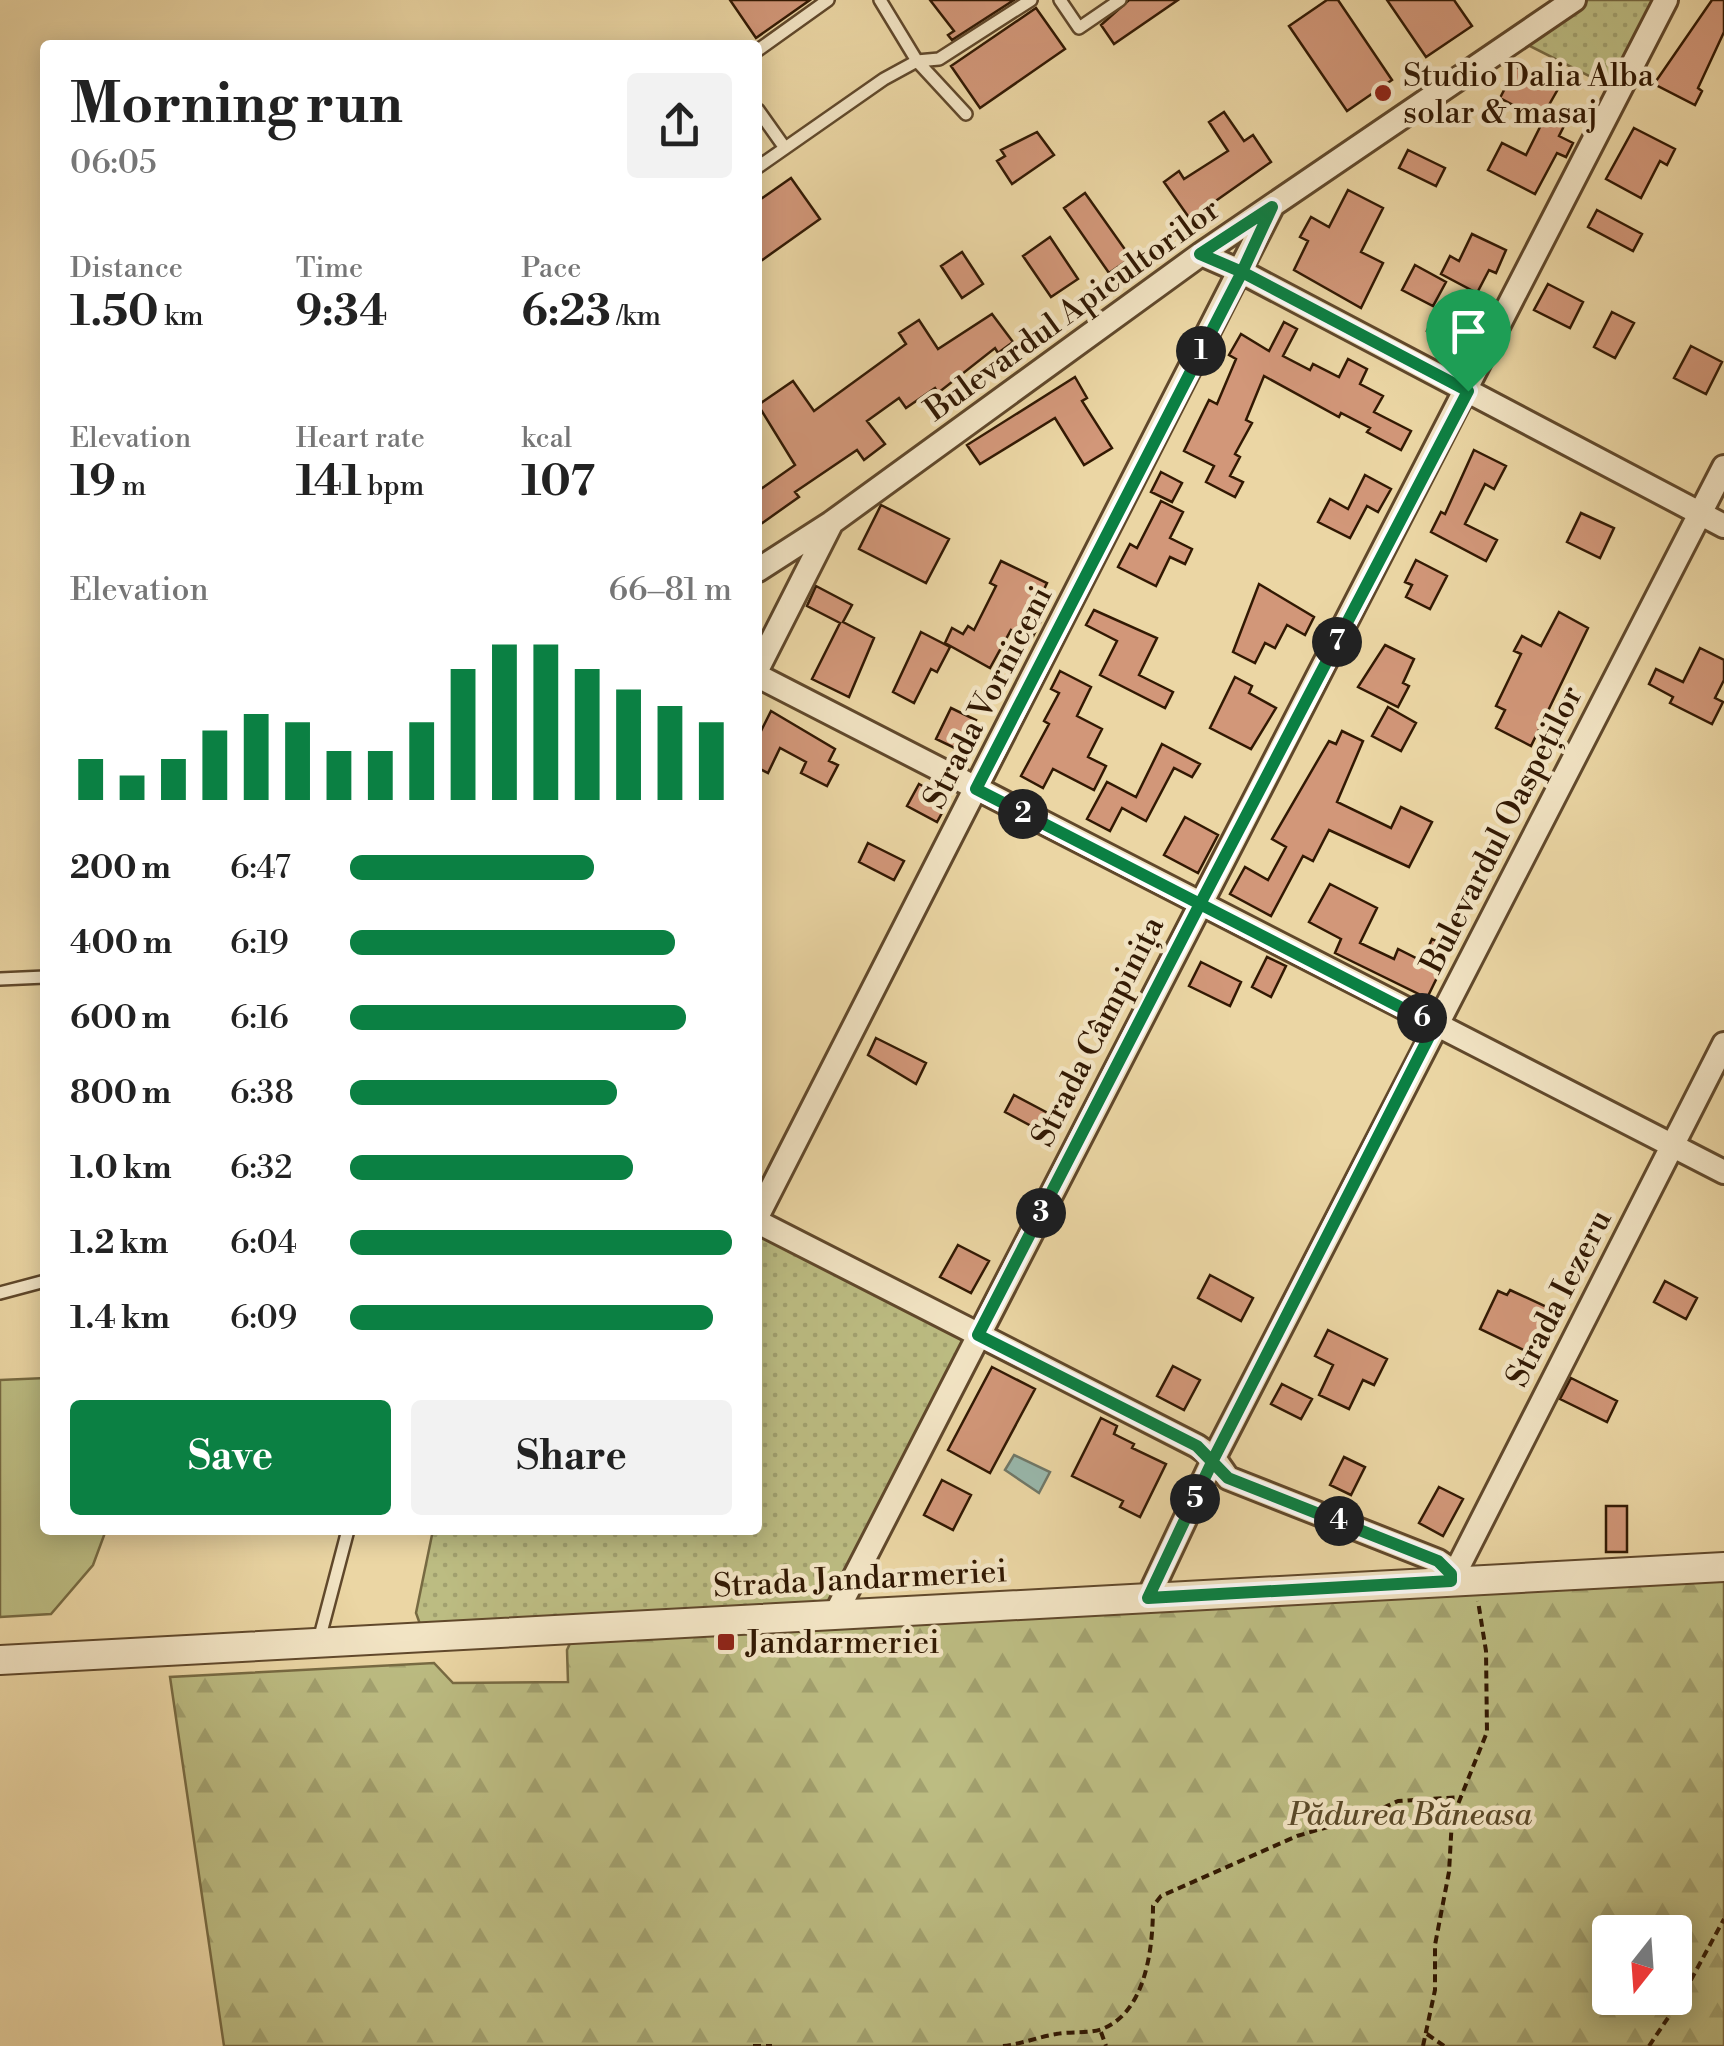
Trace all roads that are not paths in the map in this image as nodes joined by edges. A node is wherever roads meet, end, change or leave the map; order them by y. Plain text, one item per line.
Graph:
1 (828, 0) edge
2 (880, 0) edge
3 (1031, 0) edge
4 (1060, 0) edge
5 (1120, 0) edge
6 (1574, 0) edge
7 (1666, 0) edge
8 (762, 47) edge
9 (917, 61) junction
10 (966, 114) dead end
11 (762, 116) edge
12 (785, 148) junction
13 (762, 164) edge
14 (1272, 207) junction
15 (1200, 254) junction
16 (1242, 272) junction
17 (1468, 391) junction
18 (1724, 467) edge
19 (1700, 514) junction
20 (832, 522) junction
21 (1724, 526) edge
22 (762, 567) edge
23 (762, 660) edge
24 (762, 678) edge
25 (976, 789) junction
26 (1200, 904) junction
27 (40, 977) edge
28 (0, 979) edge
29 (1435, 1025) junction
30 (1724, 1044) edge
31 (1672, 1145) junction
32 (1724, 1172) edge
33 (762, 1210) edge
34 (762, 1220) edge
35 (40, 1282) edge
36 (0, 1293) edge
37 (978, 1335) junction
38 (1214, 1458) junction
39 (347, 1535) edge
40 (1724, 1567) edge
41 (1463, 1580) junction
42 (1148, 1598) junction
43 (836, 1613) junction
44 (318, 1644) junction
45 (0, 1660) edge

1 - 8 lane
2 - 9 lane
3 - 9 lane
4 - 5 lane
6 - 14 street, Bulevardul Apicultorilor
7 - 17 street, Strada Câmpinița
9 - 10 lane
9 - 12 lane
11 - 12 lane
12 - 13 lane
14 - 15 street, Bulevardul Apicultorilor
14 - 16 street, Strada Vorniceni
15 - 16 street
15 - 20 street, Bulevardul Apicultorilor
16 - 17 street
16 - 25 street, Strada Vorniceni
17 - 19 street
17 - 26 street, Strada Câmpinița
18 - 19 street, Bulevardul Oaspeților
19 - 21 street
19 - 29 street, Bulevardul Oaspeților
20 - 22 street, Bulevardul Apicultorilor
20 - 23 street
24 - 25 street
25 - 26 street
25 - 33 street, Strada Vorniceni
26 - 29 street
26 - 37 street, Strada Câmpinița
27 - 28 lane
29 - 31 street
29 - 38 street, Bulevardul Oaspeților
30 - 31 street, Strada Iezeru
31 - 32 street
31 - 41 street, Strada Iezeru
34 - 37 street
35 - 36 lane
37 - 38 street
37 - 43 street, Strada Câmpinița
38 - 41 street
38 - 42 street, Bulevardul Oaspeților
39 - 44 lane
40 - 41 street, Strada Jandarmeriei
41 - 42 street, Strada Jandarmeriei
42 - 43 street, Strada Jandarmeriei
43 - 44 street, Strada Jandarmeriei
44 - 45 street, Strada Jandarmeriei

